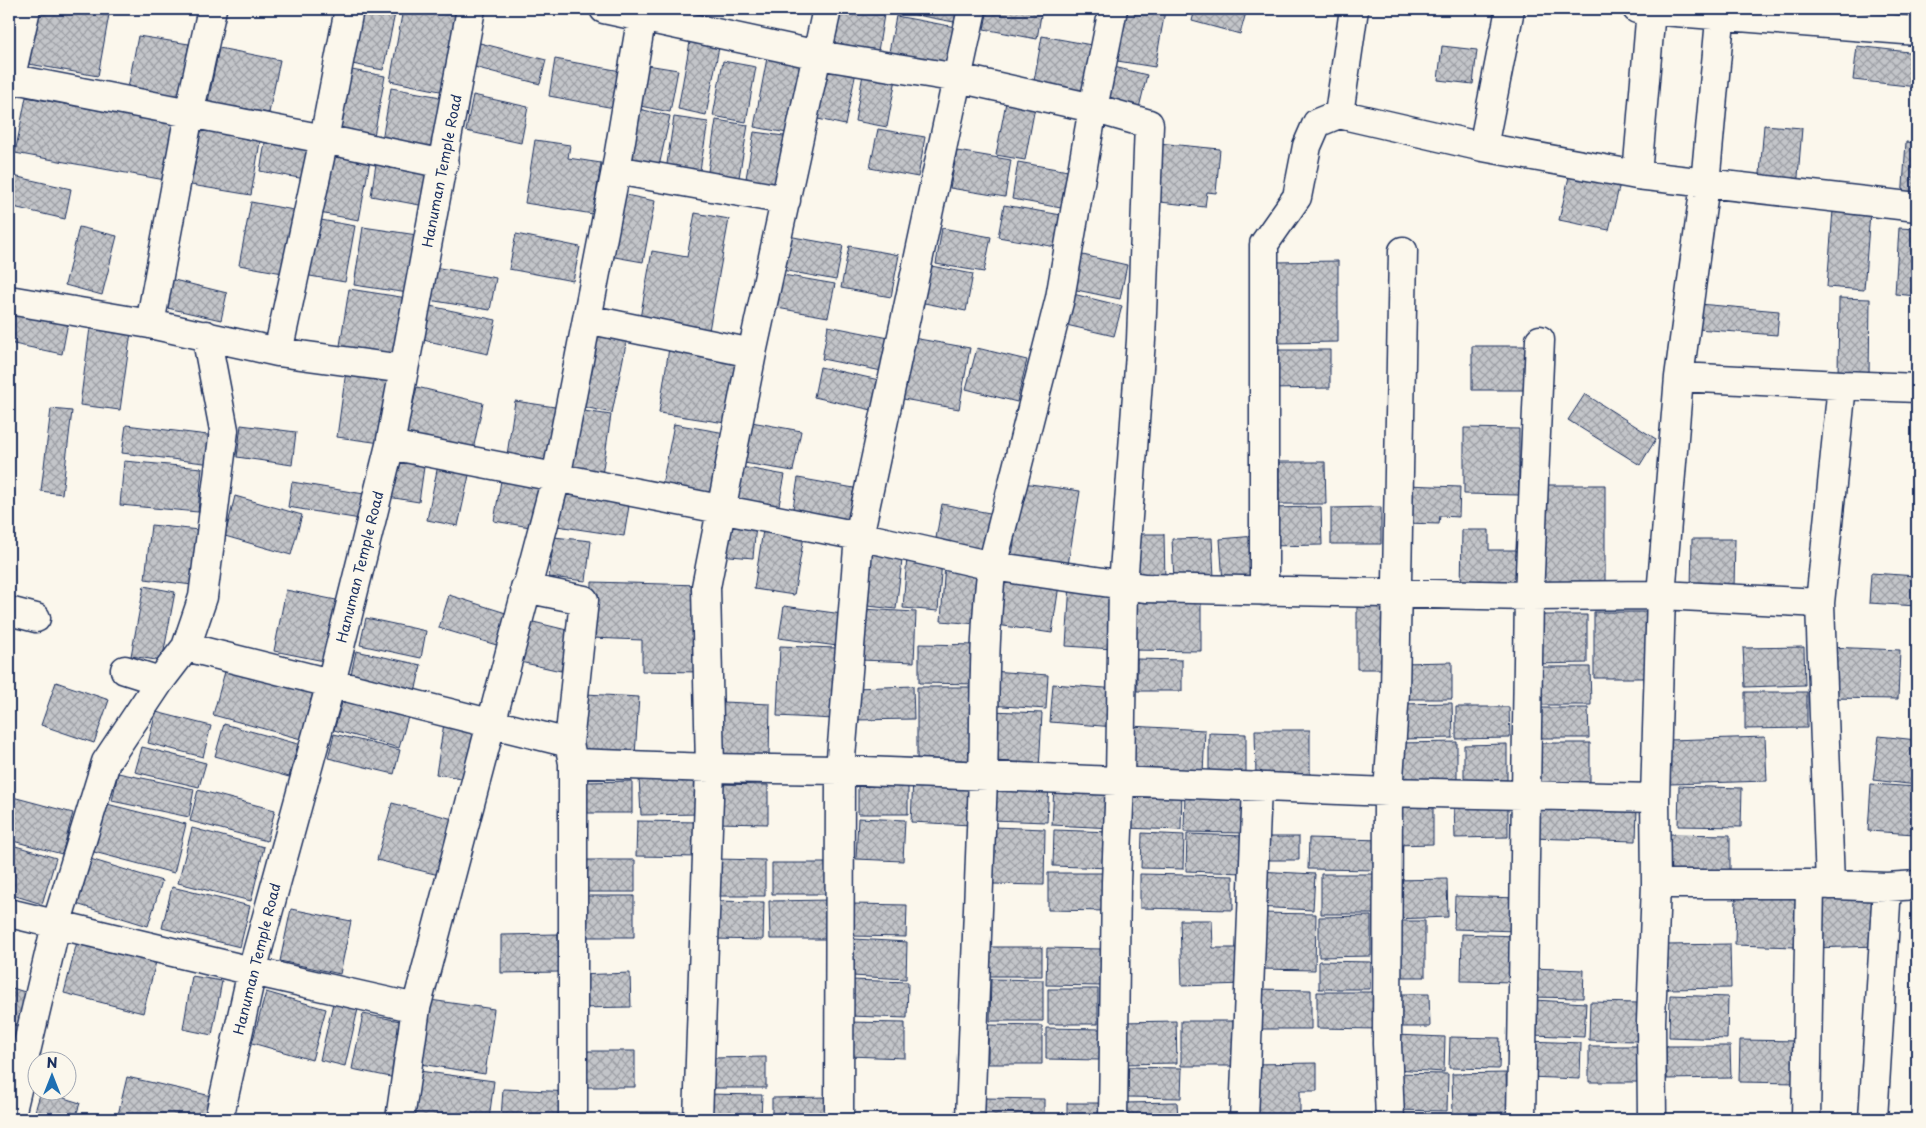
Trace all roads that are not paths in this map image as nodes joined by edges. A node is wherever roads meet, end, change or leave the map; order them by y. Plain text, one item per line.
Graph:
1 (26, 9) edge
2 (212, 9) edge
3 (349, 9) edge
4 (471, 9) edge
5 (604, 9) edge
6 (828, 9) edge
7 (972, 9) edge
8 (1113, 9) edge
9 (1354, 9) edge
10 (1510, 9) edge
11 (1646, 9) edge
12 (1721, 12) edge
13 (642, 13) edge
14 (1917, 30) edge
15 (818, 54) junction
16 (958, 78) junction
17 (9, 81) edge
18 (1093, 108) junction
19 (189, 114) junction
20 (1339, 114) junction
21 (324, 139) junction
22 (1483, 147) junction
23 (444, 164) junction
24 (616, 170) junction
25 (1637, 175) junction
26 (1705, 184) junction
27 (786, 200) junction
28 (1917, 207) edge
29 (1403, 251) dead end
30 (9, 300) edge
31 (587, 319) junction
32 (150, 324) junction
33 (206, 335) junction
34 (1540, 340) dead end
35 (278, 352) junction
36 (752, 353) junction
37 (404, 369) junction
38 (1679, 377) junction
39 (1842, 385) junction
40 (1917, 388) edge
41 (390, 444) junction
42 (556, 478) junction
43 (721, 510) junction
44 (859, 536) junction
45 (992, 566) junction
46 (1123, 585) junction
47 (525, 588) junction
48 (1264, 591) junction
49 (1398, 594) junction
50 (1661, 595) junction
51 (1529, 596) junction
52 (1820, 603) junction
53 (9, 611) edge
54 (36, 618) dead end
55 (186, 647) junction
56 (125, 670) dead end
57 (160, 681) junction
58 (331, 683) junction
59 (490, 724) junction
60 (571, 753) junction
61 (710, 768) junction
62 (840, 770) junction
63 (983, 776) junction
64 (1120, 780) junction
65 (1257, 786) junction
66 (1388, 792) junction
67 (1525, 796) junction
68 (1655, 798) junction
69 (1656, 884) junction
70 (1820, 885) junction
71 (1917, 885) edge
72 (1886, 887) junction
73 (9, 913) edge
74 (56, 925) junction
75 (252, 971) junction
76 (416, 1008) junction
77 (10, 1119) edge
78 (219, 1119) edge
79 (400, 1119) edge
80 (573, 1119) edge
81 (698, 1119) edge
82 (839, 1119) edge
83 (970, 1119) edge
84 (1113, 1119) edge
85 (1244, 1119) edge
86 (1390, 1119) edge
87 (1521, 1119) edge
88 (1652, 1119) edge
89 (1806, 1119) edge
90 (1873, 1119) edge

1 - 17 street
2 - 19 street
3 - 21 street
4 - 23 street, Hanuman Temple Road
5 - 13 street
6 - 15 street
7 - 16 street
8 - 18 street
9 - 20 street
10 - 22 street
11 - 12 street
11 - 25 street
12 - 14 street
12 - 26 street
13 - 15 street
13 - 24 street
15 - 16 street
15 - 27 street
16 - 18 street
16 - 44 street
17 - 19 street
18 - 45 street
18 - 46 street
19 - 21 street
19 - 32 street
20 - 22 street
20 - 48 street
21 - 23 street
21 - 35 street
22 - 25 street
23 - 37 street, Hanuman Temple Road
24 - 27 street
24 - 31 street
25 - 26 street
26 - 28 street
26 - 38 street
27 - 36 street
29 - 49 street
30 - 32 street
31 - 36 street
31 - 42 street
32 - 33 street
33 - 35 street
33 - 55 street
34 - 51 street
35 - 37 street
36 - 43 street
37 - 41 street, Hanuman Temple Road
38 - 39 street
38 - 50 street
39 - 40 street
39 - 52 street
41 - 42 street
41 - 58 street, Hanuman Temple Road
42 - 43 street
42 - 47 street
43 - 44 street
43 - 61 street
44 - 45 street
44 - 62 street
45 - 46 street
45 - 63 street
46 - 48 street
46 - 64 street
47 - 59 street
47 - 60 street
48 - 49 street
49 - 51 street
49 - 66 street
50 - 51 street
50 - 52 street
50 - 68 street
51 - 67 street
52 - 70 street
53 - 54 street
55 - 57 street
55 - 58 street
56 - 57 street
57 - 74 street
58 - 59 street
58 - 75 street, Hanuman Temple Road
59 - 60 street
59 - 76 street
60 - 61 street
60 - 80 street
61 - 62 street
61 - 81 street
62 - 63 street
62 - 82 street
63 - 64 street
63 - 83 street
64 - 65 street
64 - 84 street
65 - 66 street
65 - 85 street
66 - 67 street
66 - 86 street
67 - 68 street
67 - 87 street
68 - 69 street
69 - 70 street
69 - 88 street
70 - 72 street
70 - 89 street
71 - 72 street
72 - 90 street
73 - 74 street
74 - 75 street
74 - 77 street
75 - 76 street
75 - 78 street, Hanuman Temple Road
76 - 79 street

